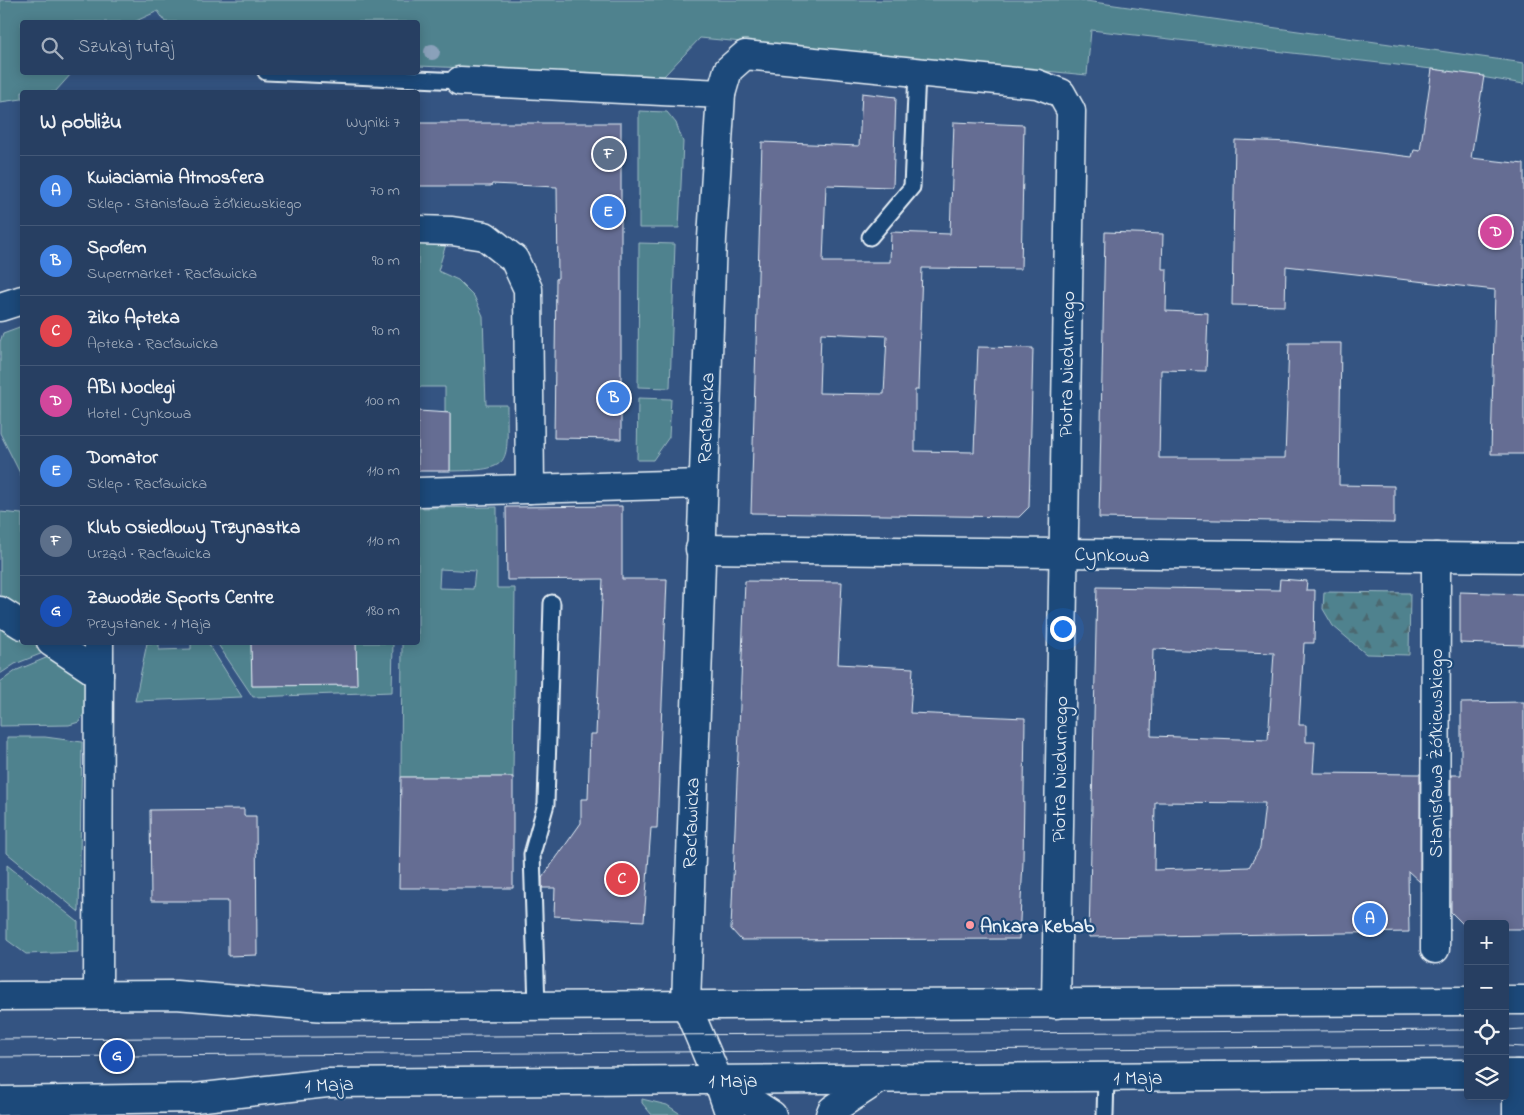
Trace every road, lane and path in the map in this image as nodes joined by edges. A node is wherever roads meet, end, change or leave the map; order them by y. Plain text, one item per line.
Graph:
1 (917, 72) junction
2 (331, 75) edge
3 (460, 81) joint
4 (721, 94) junction
5 (420, 230) edge
6 (870, 237) dead end
7 (20, 301) edge
8 (0, 307) edge
9 (702, 484) junction
10 (530, 489) junction
11 (420, 492) edge
12 (700, 549) junction
13 (1062, 553) junction
14 (1436, 557) junction
15 (1524, 558) edge
16 (552, 603) dead end
17 (0, 611) edge
18 (20, 624) edge
19 (56, 645) edge
20 (99, 645) edge
21 (99, 674) junction
22 (1435, 949) dead end
23 (0, 996) edge
24 (98, 996) junction
25 (1464, 1000) edge
26 (1509, 1000) edge
27 (1524, 1000) edge
28 (686, 1004) junction
29 (1056, 1004) junction
30 (537, 1006) junction
31 (1464, 1074) edge
32 (1515, 1074) edge
33 (1106, 1078) junction
34 (879, 1079) junction
35 (718, 1080) junction
36 (0, 1101) edge
37 (40, 1108) edge
38 (730, 1115) edge
39 (772, 1115) edge
40 (830, 1115) edge
41 (1105, 1115) edge
42 (1517, 1115) edge

1 - 4 street, Piotra Niedurnego
1 - 6 lane
1 - 13 street, Piotra Niedurnego
2 - 3 lane
3 - 4 street
4 - 9 street, Racławicka
5 - 10 street
7 - 8 street
9 - 10 street
9 - 12 street, Racławicka
10 - 11 street
12 - 13 street, Cynkowa
12 - 28 street, Racławicka
13 - 14 street, Cynkowa
13 - 29 street, Piotra Niedurnego
14 - 15 street, Cynkowa
14 - 22 street, Stanisława Żółkiewskiego
16 - 30 lane
17 - 18 street
19 - 21 street
20 - 21 street
21 - 24 street
23 - 24 street
24 - 30 street
25 - 29 street
26 - 27 street
28 - 29 street
28 - 30 street
28 - 35 street
31 - 33 street, 1 Maja
32 - 42 street
33 - 34 street, 1 Maja
33 - 41 lane
34 - 35 street, 1 Maja
34 - 40 street
35 - 37 street, 1 Maja
35 - 38 street
35 - 39 street
36 - 37 street, 1 Maja

